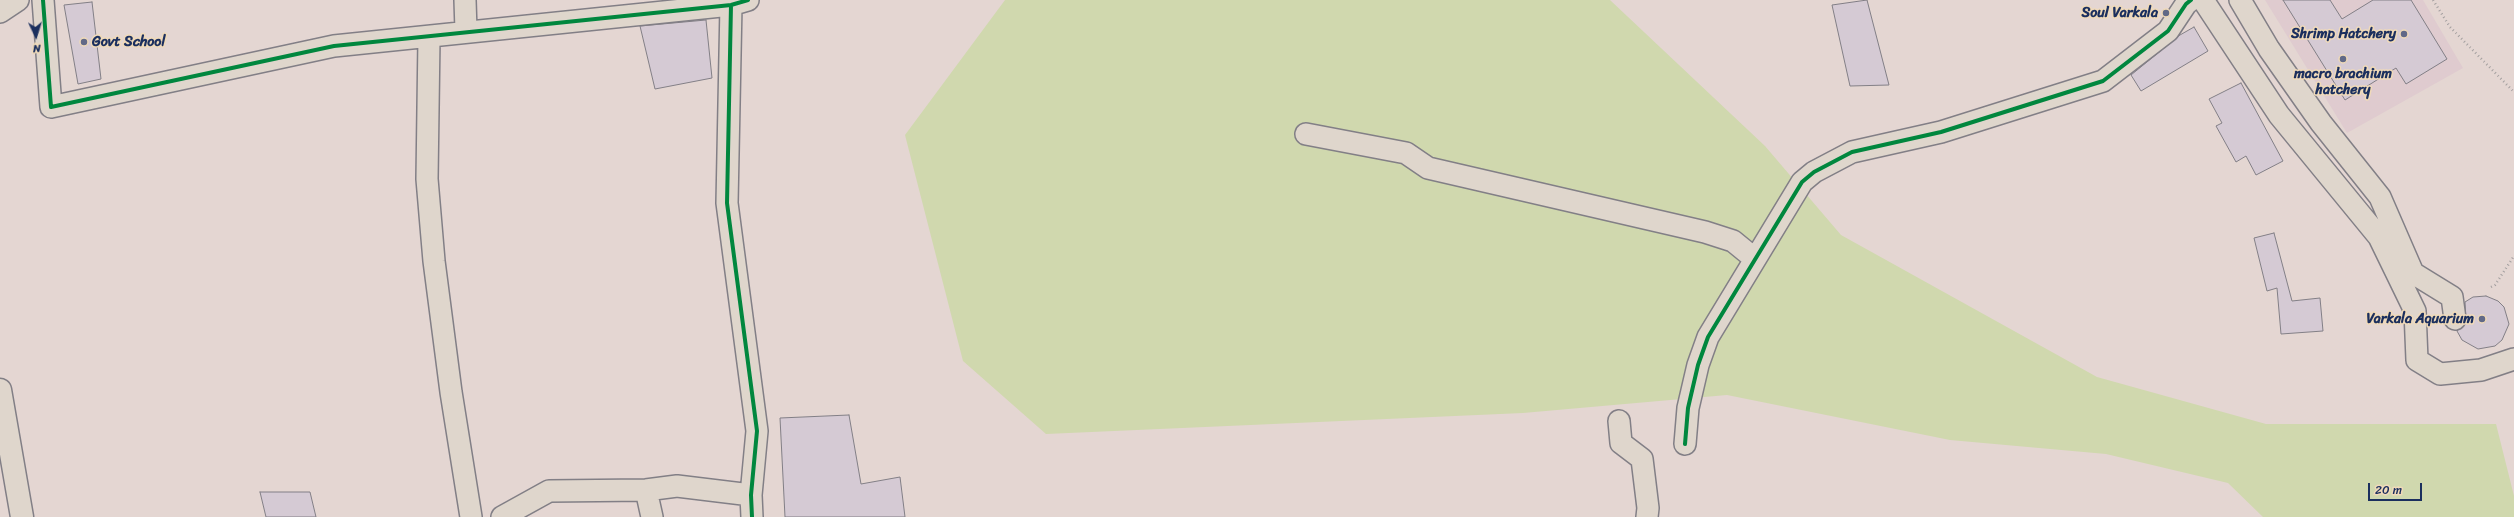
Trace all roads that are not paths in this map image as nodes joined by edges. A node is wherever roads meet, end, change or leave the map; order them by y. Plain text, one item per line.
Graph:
1 (18, 0) edge
2 (43, 0) edge
3 (465, 0) edge
4 (2191, 0) edge
5 (2203, 0) edge
6 (2240, 0) edge
7 (740, 2) edge
8 (0, 12) edge
9 (466, 31) junction
10 (429, 38) junction
11 (1306, 134) dead end
12 (1755, 260) junction
13 (2455, 319) dead end
14 (2514, 359) edge
15 (0, 390) edge
16 (1619, 421) dead end
17 (1685, 444) dead end
18 (646, 490) junction
19 (751, 495) junction
20 (22, 517) edge
21 (471, 517) edge
22 (502, 517) edge
23 (652, 517) edge
24 (752, 517) edge
25 (1647, 517) edge

1 - 8 street
2 - 10 street
3 - 9 street
4 - 12 street
5 - 14 street
6 - 13 street
7 - 9 street
7 - 19 street
9 - 10 street
10 - 21 street
11 - 12 street
12 - 17 street
15 - 20 main road
16 - 25 street
18 - 19 street
18 - 22 street
18 - 23 street
19 - 24 street

